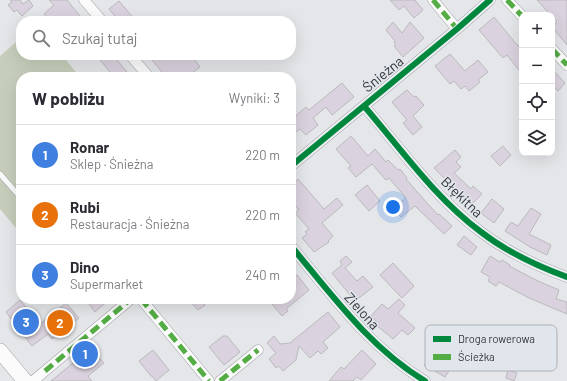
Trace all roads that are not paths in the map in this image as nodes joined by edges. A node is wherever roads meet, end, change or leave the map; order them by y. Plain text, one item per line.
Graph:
1 (84, 0) edge
2 (433, 0) edge
3 (490, 0) edge
4 (507, 0) edge
5 (519, 13) edge
6 (98, 16) edge
7 (457, 29) junction
8 (555, 52) edge
9 (134, 60) edge
10 (567, 65) edge
11 (145, 72) edge
12 (364, 106) junction
13 (296, 162) edge
14 (0, 174) edge
15 (16, 192) edge
16 (296, 252) edge
17 (567, 277) edge
18 (125, 304) edge
19 (145, 304) edge
20 (258, 350) dead end
21 (0, 351) edge
22 (24, 381) edge
23 (33, 381) edge
24 (209, 381) edge
25 (220, 381) edge
26 (424, 381) edge

1 - 6 street
2 - 7 street
3 - 7 street, Śnieżna
4 - 5 street
7 - 12 street, Śnieżna
8 - 10 street
9 - 11 street
12 - 13 street, Śnieżna
12 - 17 street, Błękitna
14 - 15 lane
16 - 26 street, Zielona
18 - 23 street
19 - 24 street
20 - 25 street
21 - 22 street

